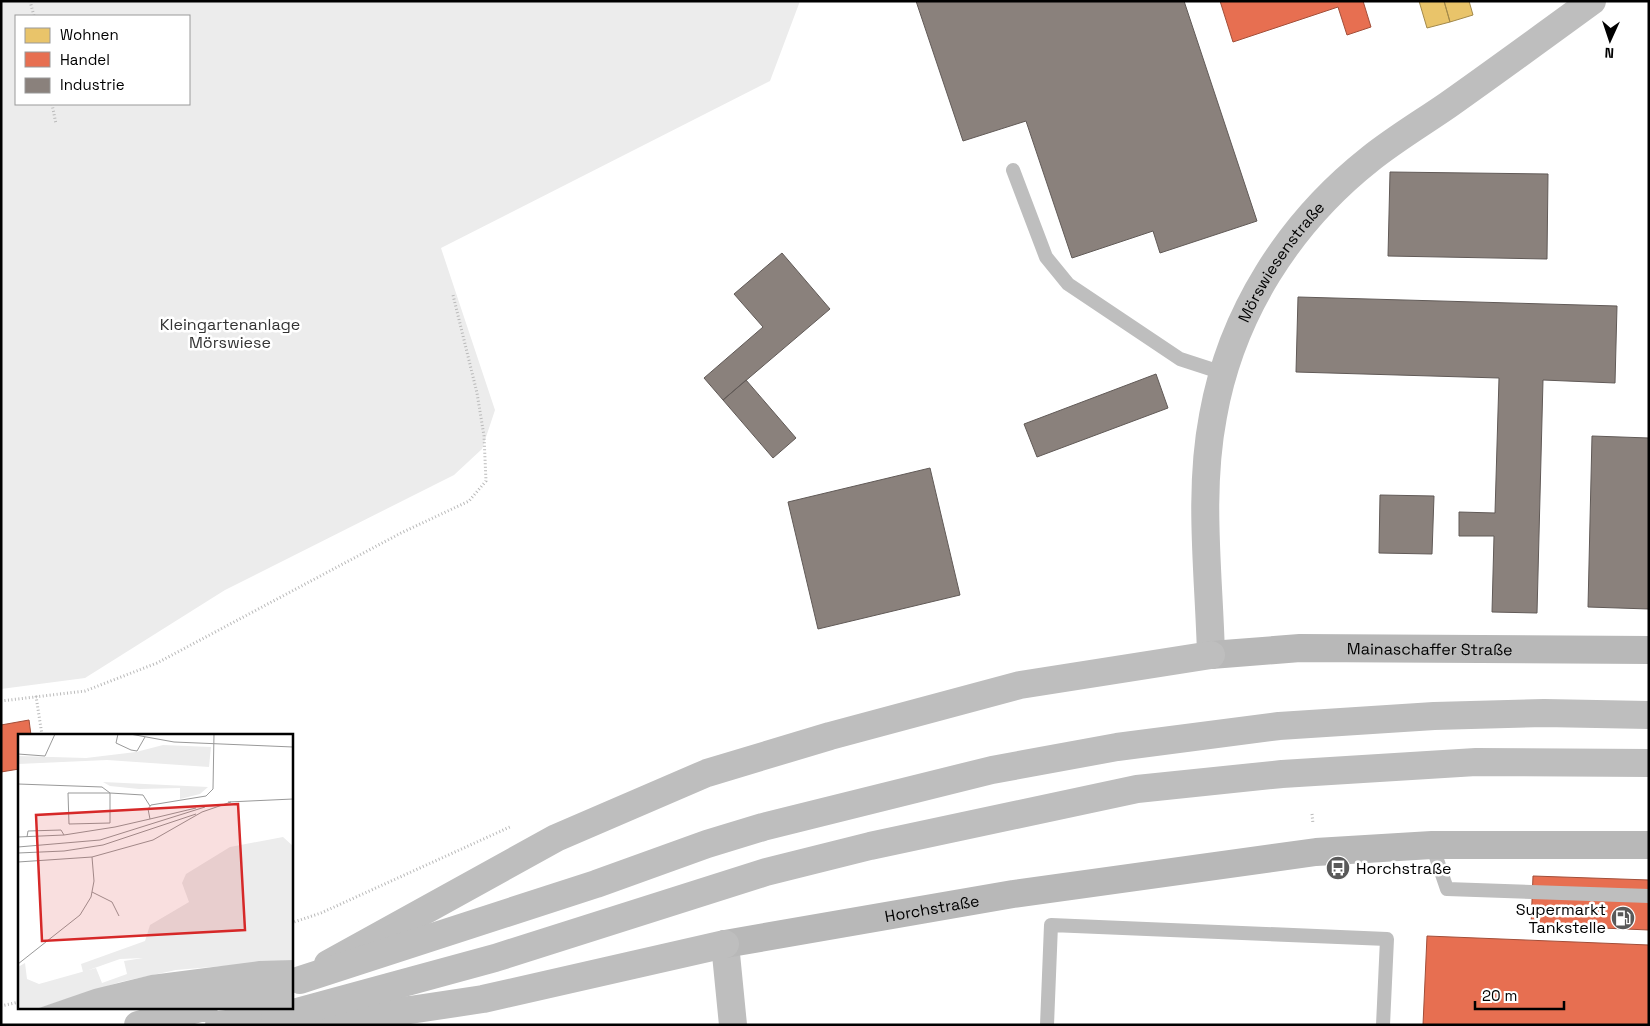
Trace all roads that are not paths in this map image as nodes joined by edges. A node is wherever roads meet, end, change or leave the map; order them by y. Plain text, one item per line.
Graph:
1 (1592, 1) edge
2 (1013, 170) dead end
3 (1223, 373) junction
4 (1649, 650) edge
5 (1211, 654) junction
6 (1649, 715) edge
7 (1649, 764) edge
8 (1432, 845) junction
9 (1649, 845) edge
10 (1649, 896) edge
11 (725, 944) junction
12 (296, 981) edge
13 (200, 1008) edge
14 (275, 1018) junction
15 (138, 1025) edge
16 (220, 1025) edge
17 (733, 1025) edge
18 (1047, 1025) edge
19 (1383, 1025) edge

1 - 3 main road, Mörswiesenstraße
2 - 3 lane
3 - 5 main road, Mörswiesenstraße
4 - 5 street, Mainaschaffer Straße
5 - 12 main road
6 - 12 main road
7 - 14 main road
8 - 9 street, Horchstraße
8 - 10 lane
8 - 11 street, Horchstraße
11 - 14 main road
11 - 17 main road
13 - 15 main road
14 - 16 main road
18 - 19 lane

